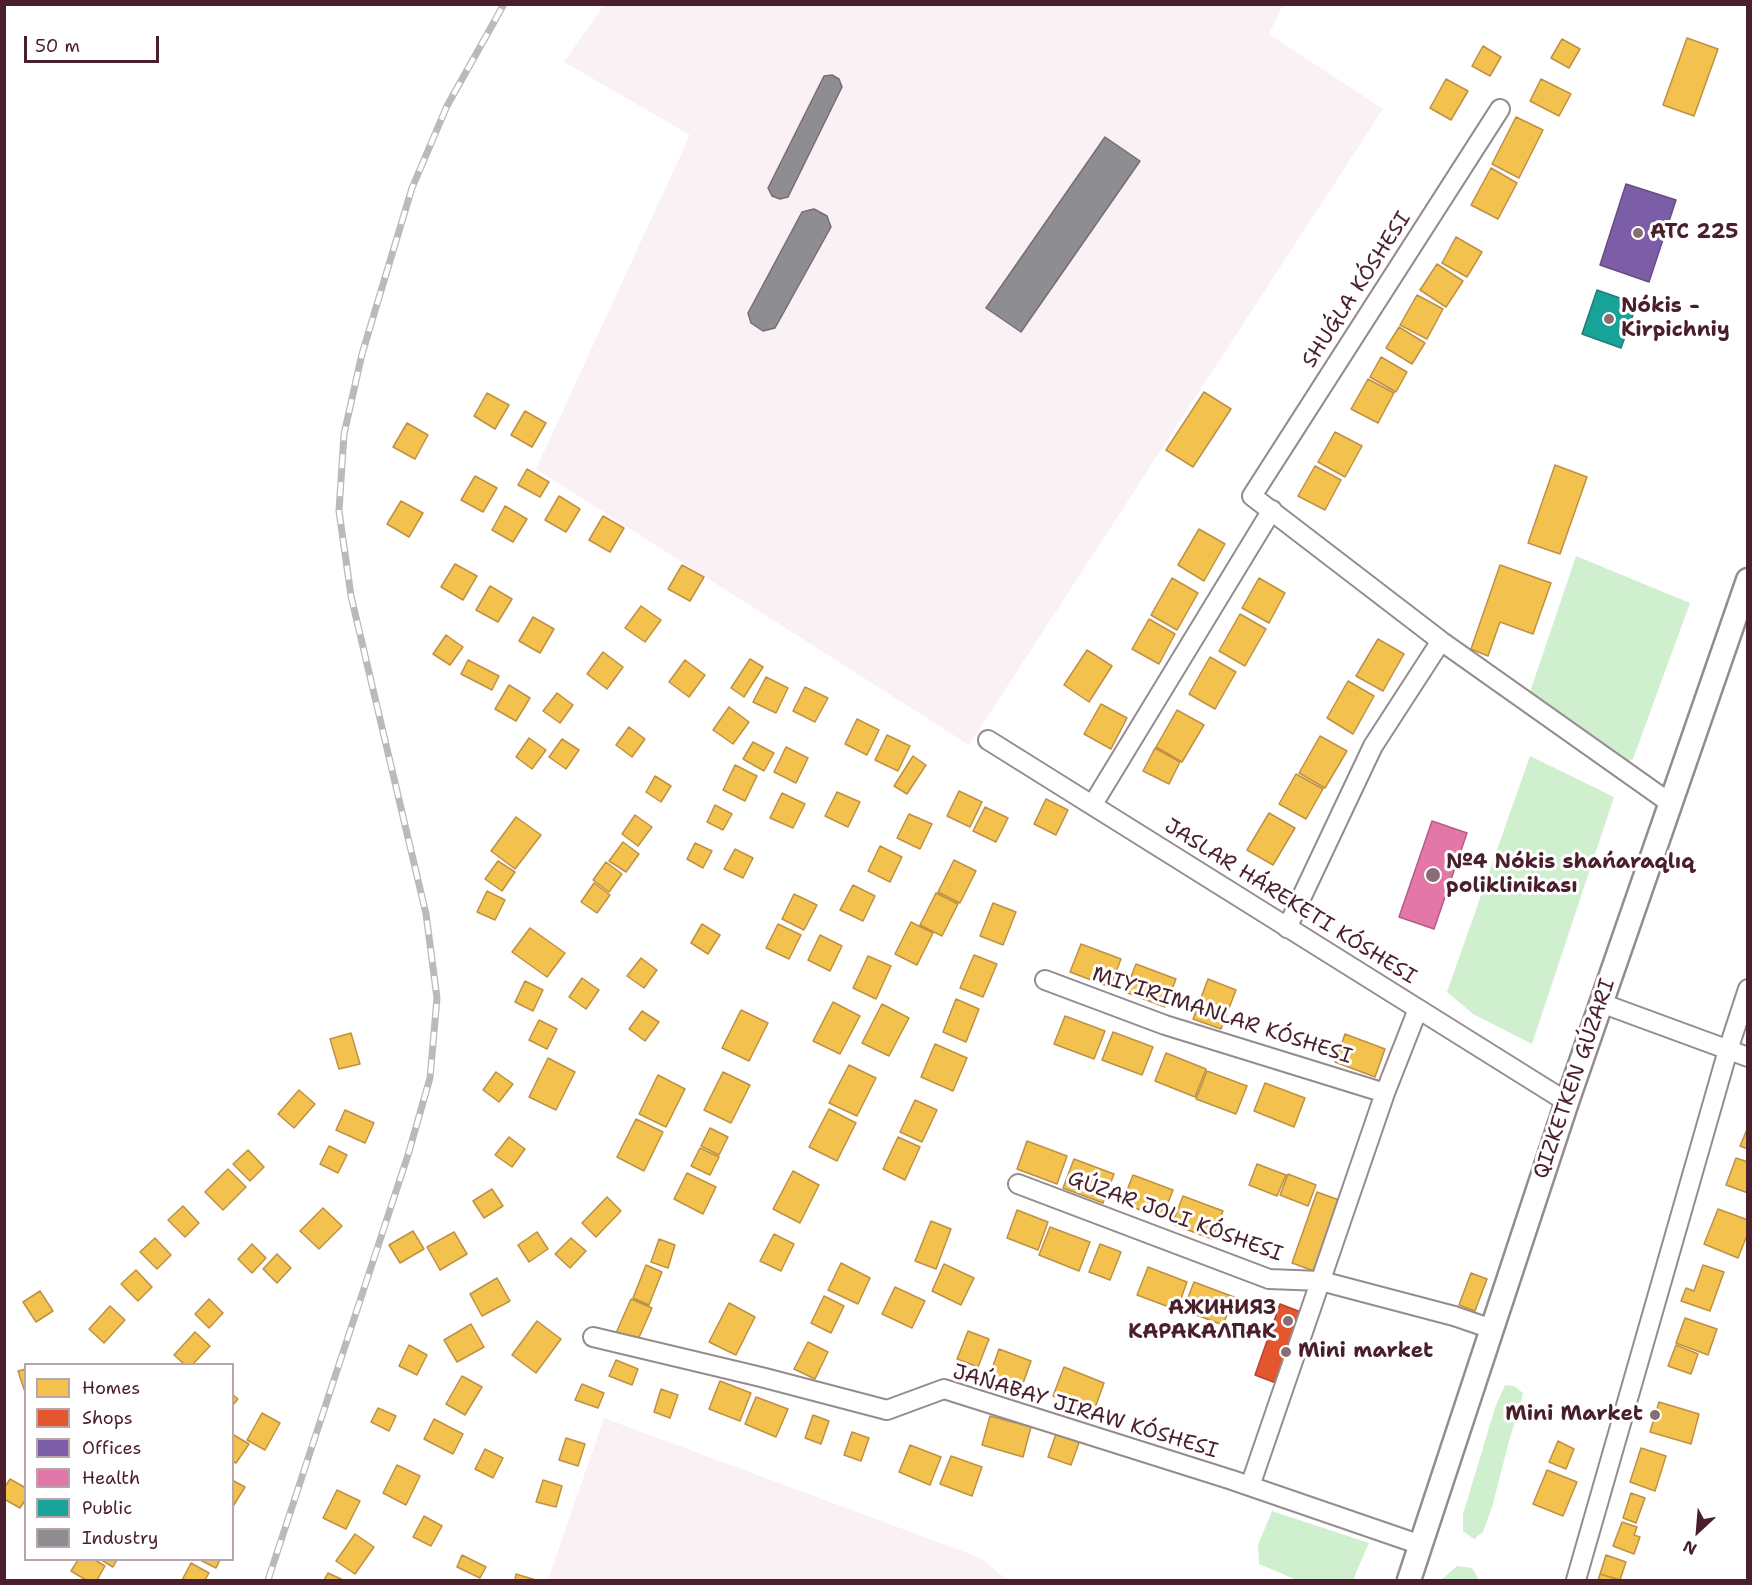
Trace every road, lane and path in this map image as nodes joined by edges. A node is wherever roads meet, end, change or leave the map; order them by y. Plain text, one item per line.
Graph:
1 (1500, 109) dead end
2 (1272, 510) junction
3 (1748, 580) edge
4 (1441, 641) junction
5 (988, 740) dead end
6 (1670, 803) junction
7 (1094, 804) junction
8 (1287, 928) junction
9 (1045, 980) dead end
10 (1748, 989) edge
11 (1601, 1003) junction
12 (1418, 1009) junction
13 (1728, 1050) junction
14 (1748, 1057) edge
15 (1385, 1093) junction
16 (1567, 1102) junction
17 (1018, 1184) dead end
18 (1321, 1281) junction
19 (1492, 1329) junction
20 (593, 1337) dead end
21 (1250, 1486) junction
22 (1421, 1545) junction
23 (1409, 1581) edge
24 (1576, 1581) edge

1 - 2 street, SHUǴLA KÓSHESI
2 - 4 street
2 - 7 street
3 - 6 street
4 - 6 street
4 - 8 street
5 - 7 street, JASLAR HÁREKETI KÓSHESI
6 - 11 street
7 - 8 street, JASLAR HÁREKETI KÓSHESI
8 - 12 street, JASLAR HÁREKETI KÓSHESI
9 - 15 street, MIYIRIMANLAR KÓSHESI
10 - 13 street
11 - 13 street
11 - 16 street
12 - 15 street
12 - 16 street, JASLAR HÁREKETI KÓSHESI
13 - 14 street
13 - 24 street
15 - 18 street
16 - 19 street
17 - 18 street
18 - 19 street
18 - 21 street
19 - 22 street
20 - 21 street
21 - 22 street
22 - 23 street

